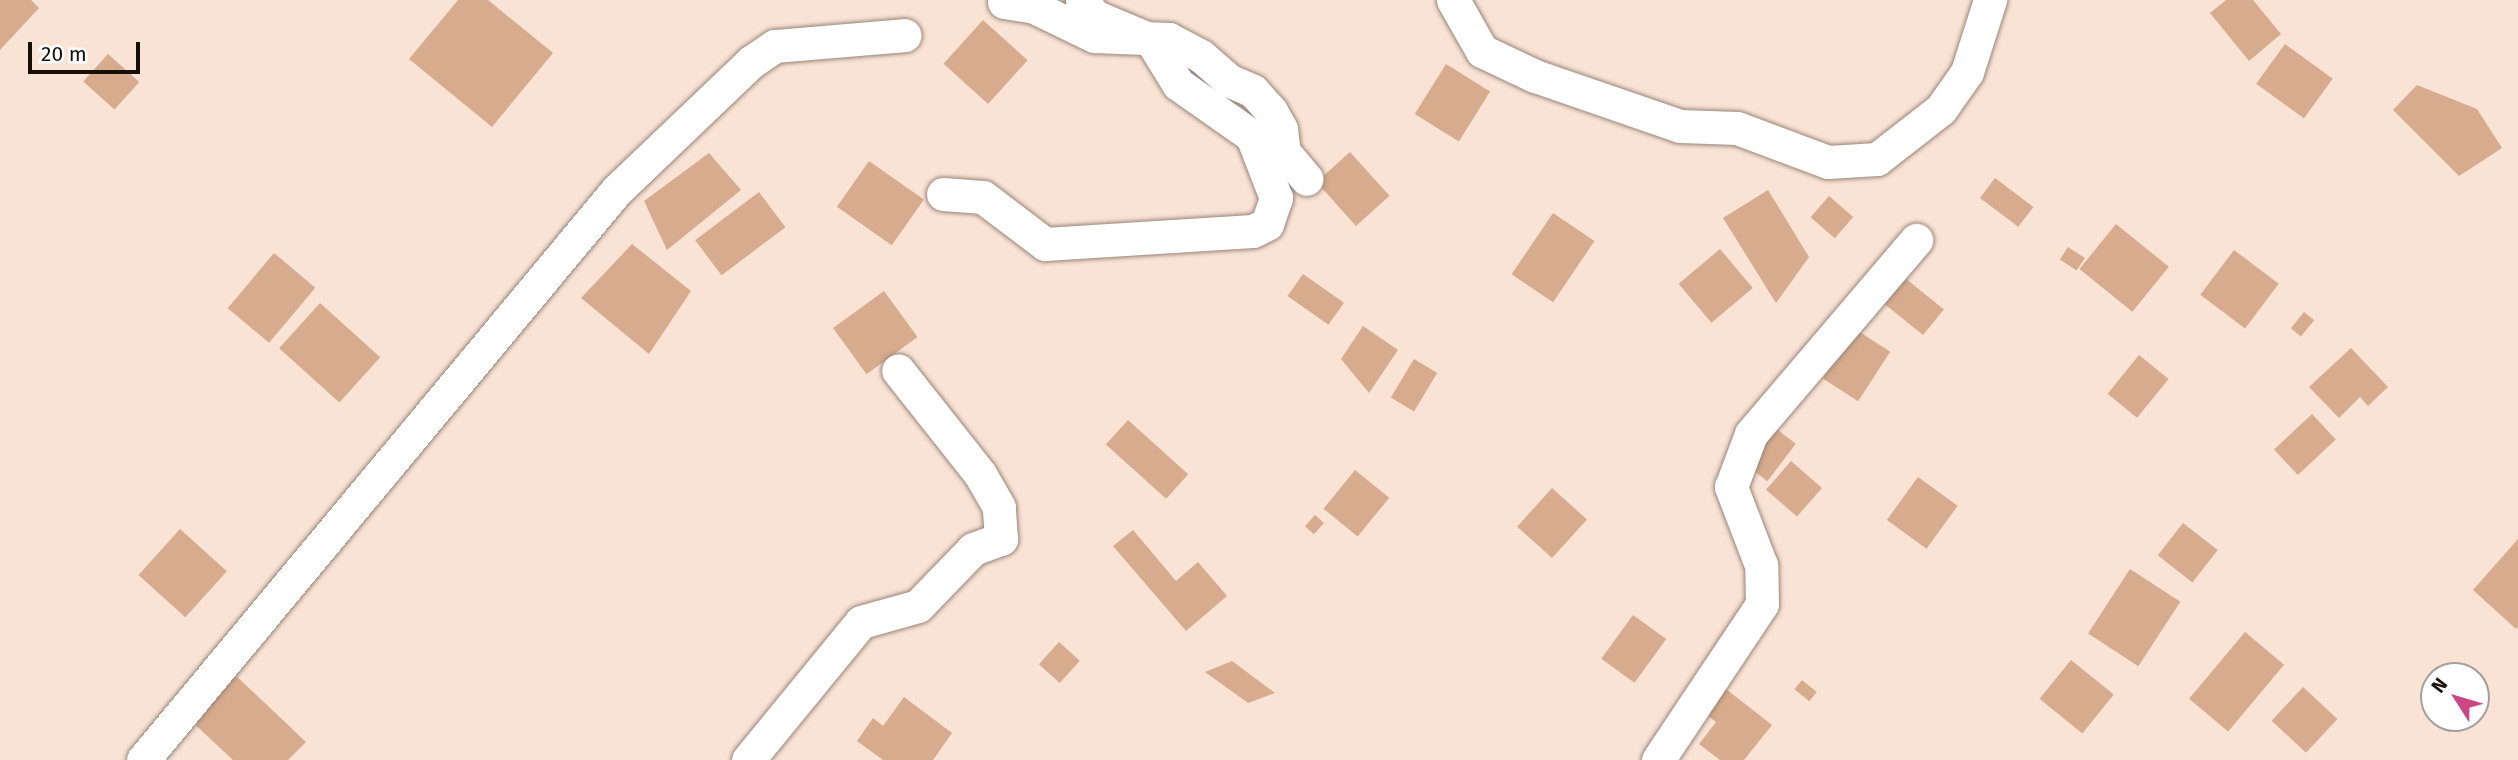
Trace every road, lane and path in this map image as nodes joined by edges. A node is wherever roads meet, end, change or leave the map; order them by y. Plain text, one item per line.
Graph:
1 (1082, 0) edge
2 (1453, 0) edge
3 (1990, 0) edge
4 (1004, 2) dead end
5 (905, 35) dead end
6 (1151, 40) junction
7 (1307, 179) dead end
8 (943, 194) dead end
9 (1916, 240) dead end
10 (898, 370) dead end
11 (143, 760) edge
12 (748, 760) edge
13 (1658, 760) edge

1 - 6 street
2 - 3 street
4 - 6 street
5 - 11 street
6 - 7 street
6 - 8 street
9 - 13 street
10 - 12 street

